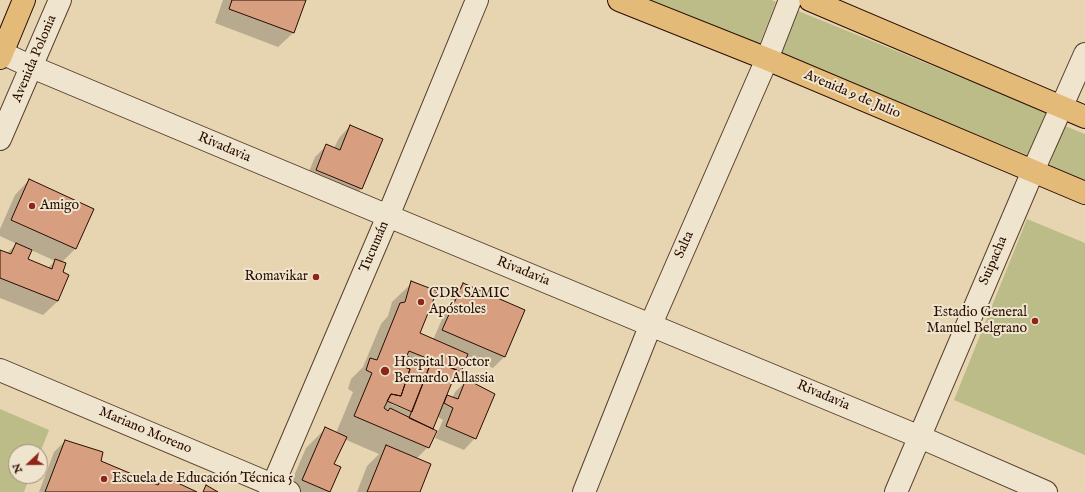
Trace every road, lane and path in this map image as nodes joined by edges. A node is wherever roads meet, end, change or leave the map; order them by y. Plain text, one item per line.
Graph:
1 (24, 0) edge
2 (60, 0) edge
3 (477, 0) edge
4 (619, 0) edge
5 (790, 0) edge
6 (810, 0) edge
7 (1, 54) edge
8 (1085, 54) edge
9 (767, 59) junction
10 (32, 67) junction
11 (1062, 107) junction
12 (1085, 117) edge
13 (0, 139) edge
14 (1033, 171) junction
15 (1085, 193) edge
16 (388, 216) junction
17 (651, 324) junction
18 (0, 370) edge
19 (920, 437) junction
20 (277, 490) edge
21 (584, 492) edge
22 (896, 492) edge
23 (1046, 492) edge

1 - 7 main road
2 - 10 street, Avenida Polonia
3 - 16 street, Tucumán
4 - 9 main road, Avenida 9 de Julio
5 - 9 street, Salta
6 - 11 main road
7 - 10 street, Rivadavia
8 - 11 street, Suipacha
9 - 14 main road, Avenida 9 de Julio
9 - 17 street, Salta
10 - 13 street, Avenida Polonia
10 - 16 street, Rivadavia
11 - 12 main road
11 - 14 street, Suipacha
14 - 15 main road, Avenida 9 de Julio
14 - 19 street, Suipacha
16 - 17 street, Rivadavia
16 - 20 street, Tucumán
17 - 19 street, Rivadavia
17 - 21 street, Salta
18 - 20 street, Mariano Moreno
19 - 22 street, Suipacha
19 - 23 street, Rivadavia

